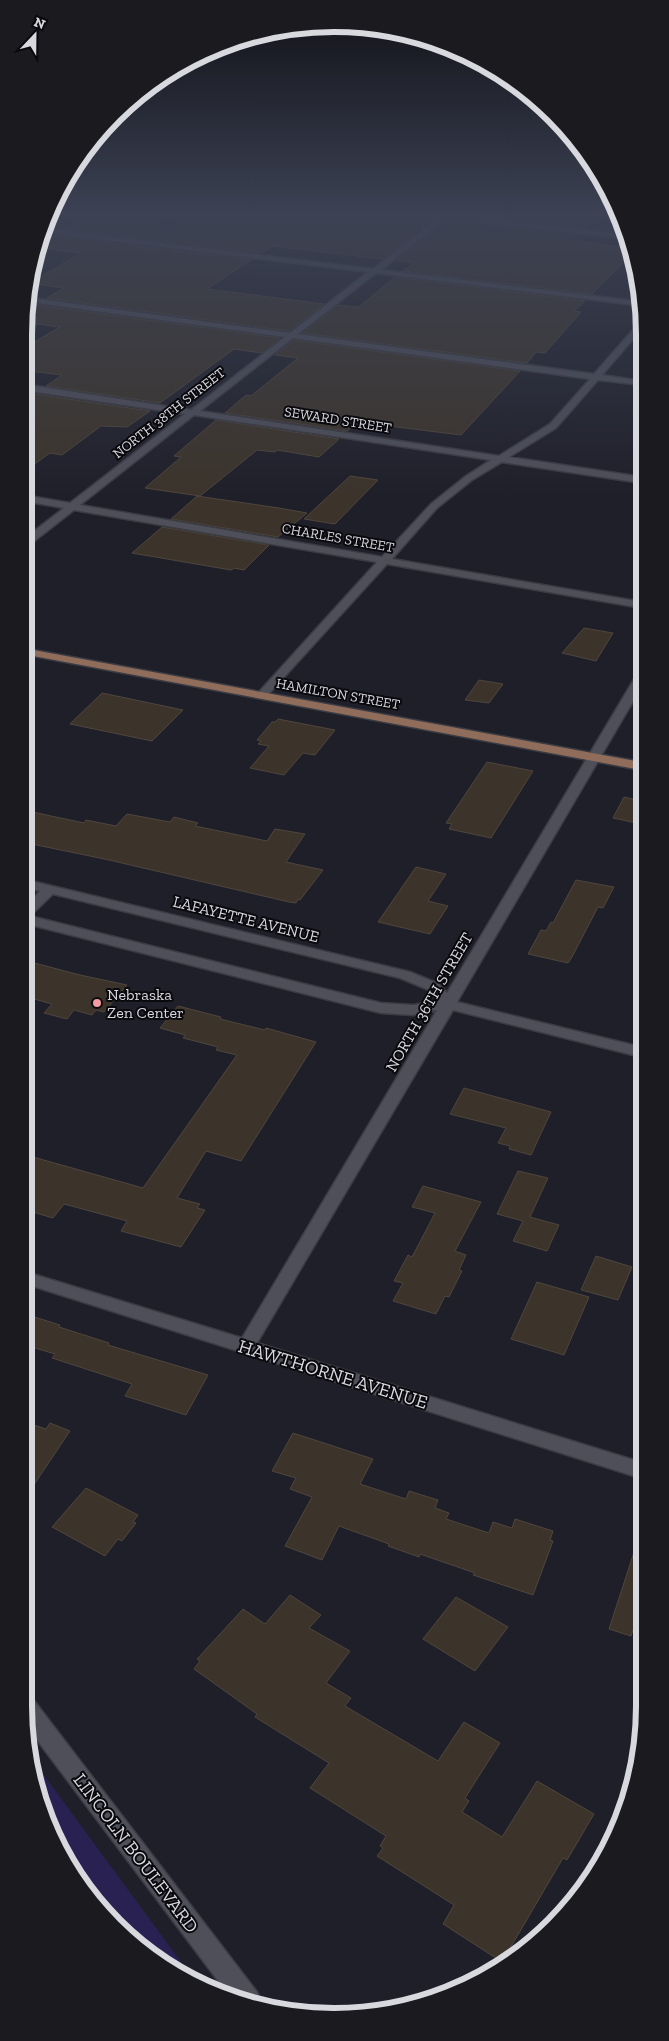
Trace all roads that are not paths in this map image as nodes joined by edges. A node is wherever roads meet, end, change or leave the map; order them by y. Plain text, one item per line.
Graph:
1 (84, 307) edge
2 (329, 307) edge
3 (636, 332) edge
4 (293, 335) junction
5 (598, 377) junction
6 (636, 382) edge
7 (33, 389) edge
8 (193, 412) junction
9 (501, 459) junction
10 (636, 479) edge
11 (33, 500) edge
12 (72, 506) junction
13 (33, 537) edge
14 (384, 560) junction
15 (636, 604) edge
16 (33, 653) edge
17 (636, 686) edge
18 (262, 696) junction
19 (594, 757) junction
20 (636, 765) edge
21 (33, 885) edge
22 (50, 889) junction
23 (33, 907) edge
24 (33, 921) edge
25 (448, 1004) junction
26 (636, 1051) edge
27 (33, 1280) edge
28 (246, 1347) junction
29 (636, 1469) edge
30 (33, 1717) edge
31 (243, 1994) edge

1 - 4 street
2 - 4 street, NORTH 38TH STREET
3 - 5 street
4 - 5 street
4 - 8 street, NORTH 38TH STREET
5 - 6 street
5 - 9 street
7 - 8 street, SEWARD STREET
8 - 9 street, SEWARD STREET
8 - 12 street, NORTH 38TH STREET
9 - 10 street, SEWARD STREET
9 - 14 street
11 - 12 street, CHARLES STREET
12 - 13 street, NORTH 38TH STREET
12 - 14 street, CHARLES STREET
14 - 15 street, CHARLES STREET
14 - 18 street
16 - 18 main road, HAMILTON STREET
17 - 19 street, NORTH 36TH STREET
18 - 19 main road, HAMILTON STREET
19 - 20 main road, HAMILTON STREET
19 - 25 street, NORTH 36TH STREET
21 - 22 street, LAFAYETTE AVENUE
22 - 23 street
22 - 25 street, LAFAYETTE AVENUE
24 - 25 street
25 - 26 street
25 - 28 street, NORTH 36TH STREET
27 - 28 street, HAWTHORNE AVENUE
28 - 29 street, HAWTHORNE AVENUE
30 - 31 street, LINCOLN BOULEVARD

